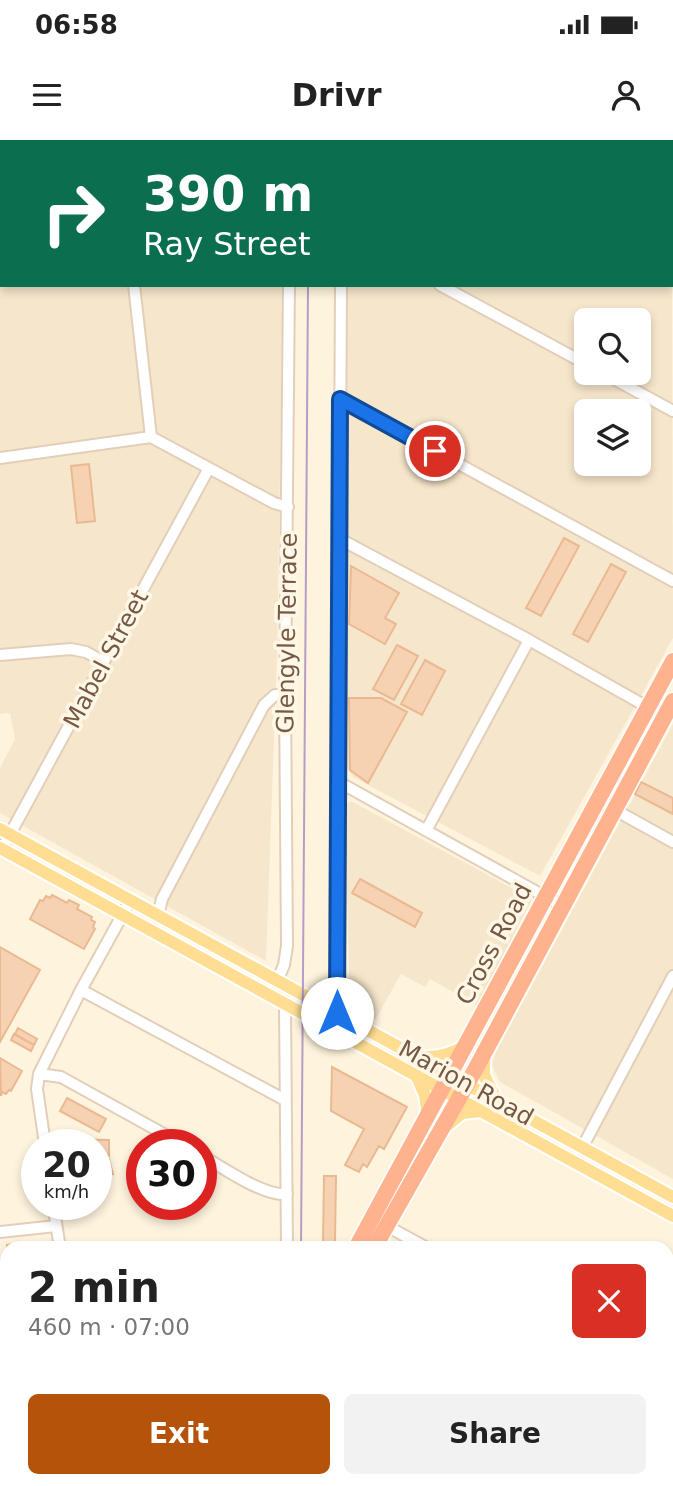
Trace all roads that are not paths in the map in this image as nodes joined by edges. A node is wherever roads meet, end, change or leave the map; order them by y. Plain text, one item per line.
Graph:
1 (134, 287) edge
2 (289, 287) edge
3 (341, 287) edge
4 (444, 287) edge
5 (574, 358) edge
6 (625, 385) edge
7 (340, 399) junction
8 (673, 411) edge
9 (151, 437) junction
10 (0, 458) edge
11 (209, 468) junction
12 (288, 507) junction
13 (338, 538) junction
14 (673, 581) edge
15 (529, 640) junction
16 (0, 655) edge
17 (673, 661) edge
18 (104, 662) junction
19 (285, 695) junction
20 (673, 701) edge
21 (648, 707) junction
22 (664, 717) junction
23 (337, 782) junction
24 (597, 800) junction
25 (614, 810) junction
26 (427, 830) junction
27 (5, 832) edge
28 (673, 842) edge
29 (1, 848) edge
30 (545, 896) junction
31 (130, 901) junction
32 (562, 906) junction
33 (122, 915) junction
34 (159, 916) junction
35 (673, 976) edge
36 (278, 979) junction
37 (81, 990) junction
38 (285, 1004) junction
39 (337, 1013) junction
40 (466, 1045) junction
41 (484, 1055) junction
42 (419, 1057) junction
43 (39, 1074) junction
44 (450, 1074) junction
45 (416, 1075) junction
46 (468, 1084) junction
47 (442, 1090) junction
48 (459, 1099) junction
49 (496, 1099) junction
50 (285, 1100) junction
51 (482, 1111) junction
52 (428, 1117) junction
53 (43, 1129) edge
54 (155, 1129) edge
55 (443, 1129) junction
56 (582, 1147) junction
57 (217, 1164) edge
58 (287, 1194) junction
59 (673, 1197) edge
60 (673, 1216) edge
61 (55, 1220) edge
62 (379, 1222) junction
63 (56, 1226) junction
64 (0, 1232) edge
65 (59, 1241) edge
66 (287, 1241) edge
67 (362, 1241) edge
68 (375, 1241) edge
69 (414, 1241) edge

1 - 9 street
2 - 12 street, Glengyle Terrace
3 - 7 street
4 - 5 street
6 - 8 street
7 - 13 street
7 - 14 street
9 - 10 street
9 - 11 street
11 - 12 street
11 - 18 street, Mabel Street
12 - 19 street, Glengyle Terrace
13 - 15 street
13 - 23 street
15 - 21 street
15 - 26 street
16 - 18 street
17 - 21 highway, Cross Road
18 - 27 street, Mabel Street
19 - 34 street
19 - 36 street, Glengyle Terrace
20 - 22 highway, Cross Road
21 - 22 street
21 - 24 highway, Cross Road
22 - 25 highway, Cross Road
23 - 26 street
23 - 39 street
24 - 25 street
24 - 30 highway, Cross Road
25 - 28 street
25 - 32 highway, Cross Road
26 - 30 street
27 - 29 street, Mabel Street
27 - 31 main road, Marion Road
29 - 33 main road, Marion Road
30 - 32 street
30 - 40 highway, Cross Road
31 - 33 street
31 - 34 main road, Marion Road
32 - 41 highway, Cross Road
33 - 37 street
33 - 38 main road, Marion Road
34 - 36 main road, Marion Road
35 - 56 street
36 - 39 main road, Marion Road
37 - 43 street
37 - 50 street
38 - 45 main road, Marion Road
38 - 50 street
39 - 42 main road, Marion Road
40 - 42 main road
40 - 44 highway, Cross Road
41 - 46 highway, Cross Road
41 - 49 main road
42 - 44 main road, Marion Road
43 - 53 street
43 - 54 street
44 - 46 main road, Marion Road
44 - 47 highway, Cross Road
45 - 47 main road, Marion Road
45 - 52 main road
46 - 48 highway, Cross Road
46 - 49 main road, Marion Road
47 - 48 main road, Marion Road
47 - 52 highway, Cross Road
48 - 51 main road, Marion Road
48 - 55 highway, Cross Road
49 - 56 main road, Marion Road
50 - 58 street
51 - 55 main road
51 - 60 main road, Marion Road
52 - 62 highway, Cross Road
55 - 62 highway, Cross Road
56 - 59 main road, Marion Road
57 - 58 street
58 - 66 street
61 - 63 street
62 - 67 highway, Cross Road
62 - 68 highway, Cross Road
62 - 69 street
63 - 64 street
63 - 65 street

